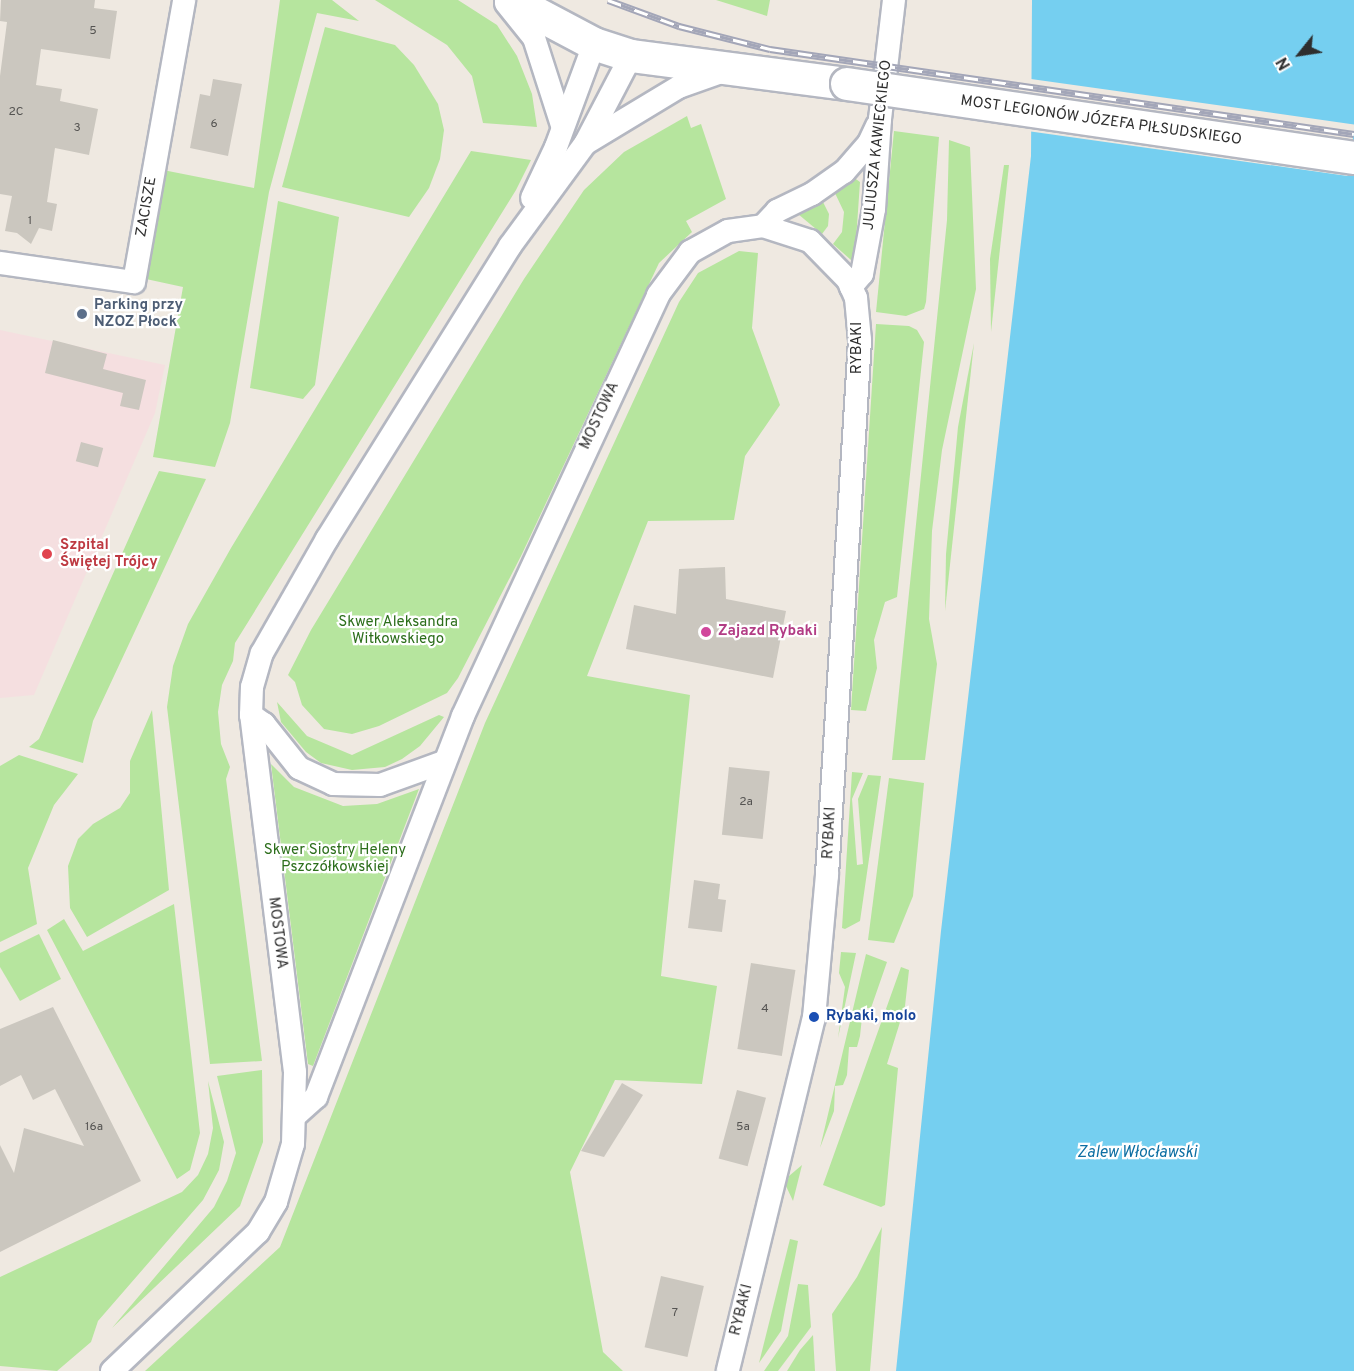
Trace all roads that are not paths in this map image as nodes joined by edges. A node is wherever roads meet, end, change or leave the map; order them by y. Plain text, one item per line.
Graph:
1 (184, 0) edge
2 (503, 0) edge
3 (511, 0) edge
4 (894, 0) edge
5 (594, 44) junction
6 (631, 56) junction
7 (736, 67) junction
8 (847, 84) joint
9 (880, 119) junction
10 (562, 125) junction
11 (585, 144) junction
12 (1354, 158) edge
13 (763, 226) junction
14 (510, 246) junction
15 (0, 263) edge
16 (851, 287) junction
17 (250, 715) junction
18 (444, 762) junction
19 (296, 1115) junction
20 (112, 1371) edge
21 (728, 1371) edge

1 - 15 street, ZACISZE
2 - 10 street
3 - 5 main road, MOSTOWA
4 - 9 street, JULIUSZA KAWIECKIEGO
5 - 6 main road, MOSTOWA
5 - 10 street, MOSTOWA
6 - 7 main road, MOSTOWA
6 - 11 street, MOSTOWA
7 - 8 main road, MOSTOWA
7 - 11 street, MOSTOWA
8 - 12 main road, MOST LEGIONÓW JÓZEFA PIŁSUDSKIEGO, bridge
9 - 13 street
9 - 16 street, JULIUSZA KAWIECKIEGO
10 - 14 street, MOSTOWA
11 - 14 street, MOSTOWA
13 - 16 street, MOSTOWA
13 - 18 street, MOSTOWA
14 - 17 street, MOSTOWA
16 - 21 street, RYBAKI
17 - 18 street
17 - 19 street, MOSTOWA
18 - 19 street, MOSTOWA
19 - 20 street, MOSTOWA

